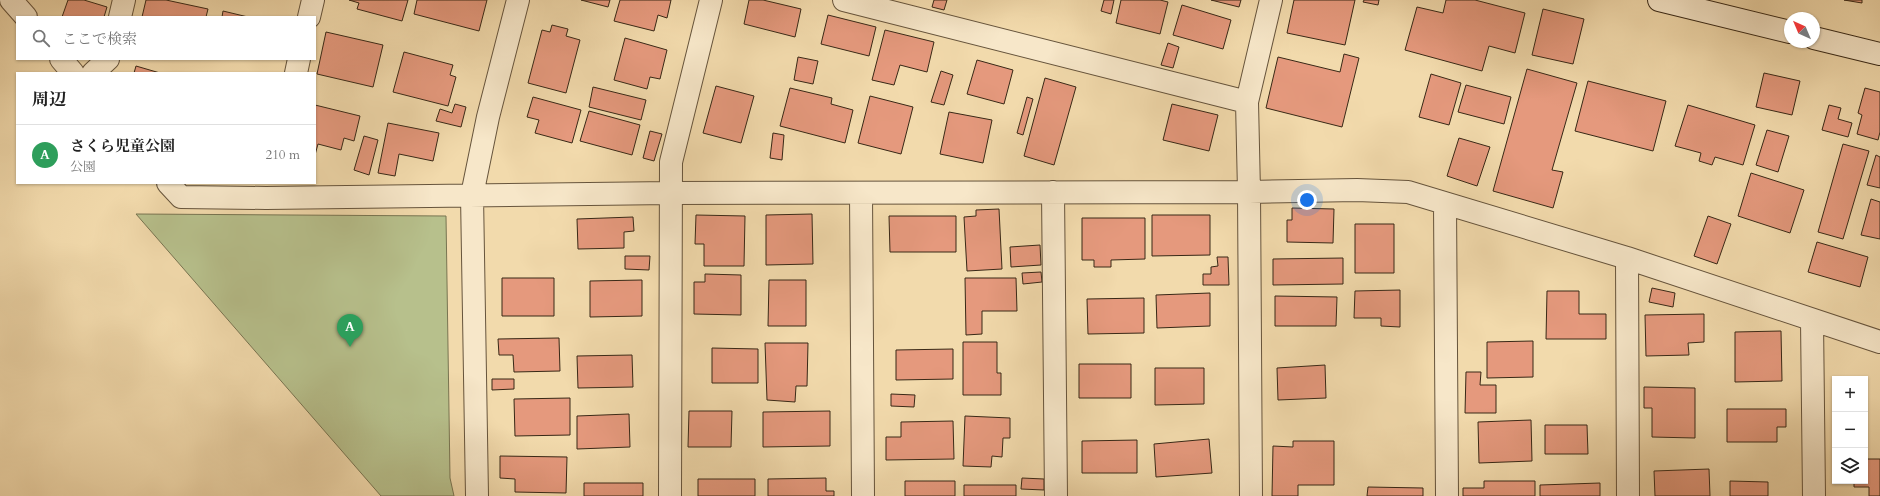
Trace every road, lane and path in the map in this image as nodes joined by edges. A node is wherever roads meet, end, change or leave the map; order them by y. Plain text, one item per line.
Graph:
1 (11, 0) edge
2 (124, 0) edge
3 (313, 0) edge
4 (518, 0) edge
5 (711, 0) edge
6 (844, 0) edge
7 (1271, 0) edge
8 (1659, 0) edge
9 (25, 16) edge
10 (120, 16) edge
11 (309, 16) edge
12 (1784, 31) edge
13 (1820, 39) edge
14 (1880, 54) edge
15 (62, 60) edge
16 (107, 60) edge
17 (299, 60) edge
18 (72, 72) edge
19 (94, 72) edge
20 (296, 72) edge
21 (1246, 102) junction
22 (169, 184) edge
23 (267, 191) edge
24 (1053, 192) junction
25 (1249, 192) junction
26 (670, 193) junction
27 (861, 193) junction
28 (472, 195) junction
29 (1445, 204) junction
30 (1627, 258) junction
31 (1812, 320) junction
32 (1880, 342) edge
33 (477, 496) edge
34 (670, 496) edge
35 (863, 496) edge
36 (1056, 496) edge
37 (1251, 496) edge
38 (1447, 496) edge
39 (1628, 496) edge
40 (1814, 496) edge

1 - 9 street
2 - 10 street
3 - 11 street
4 - 28 street
5 - 26 street
6 - 21 street
7 - 21 street
8 - 12 street
13 - 14 street
15 - 18 street
16 - 19 street
17 - 20 street
21 - 25 street
22 - 23 street
23 - 28 street
24 - 25 street
24 - 27 street
24 - 36 street
25 - 29 street
25 - 37 street
26 - 27 street
26 - 28 street
26 - 34 street
27 - 35 street
28 - 33 street
29 - 30 street
29 - 38 street
30 - 31 street
30 - 39 street
31 - 32 street
31 - 40 street

